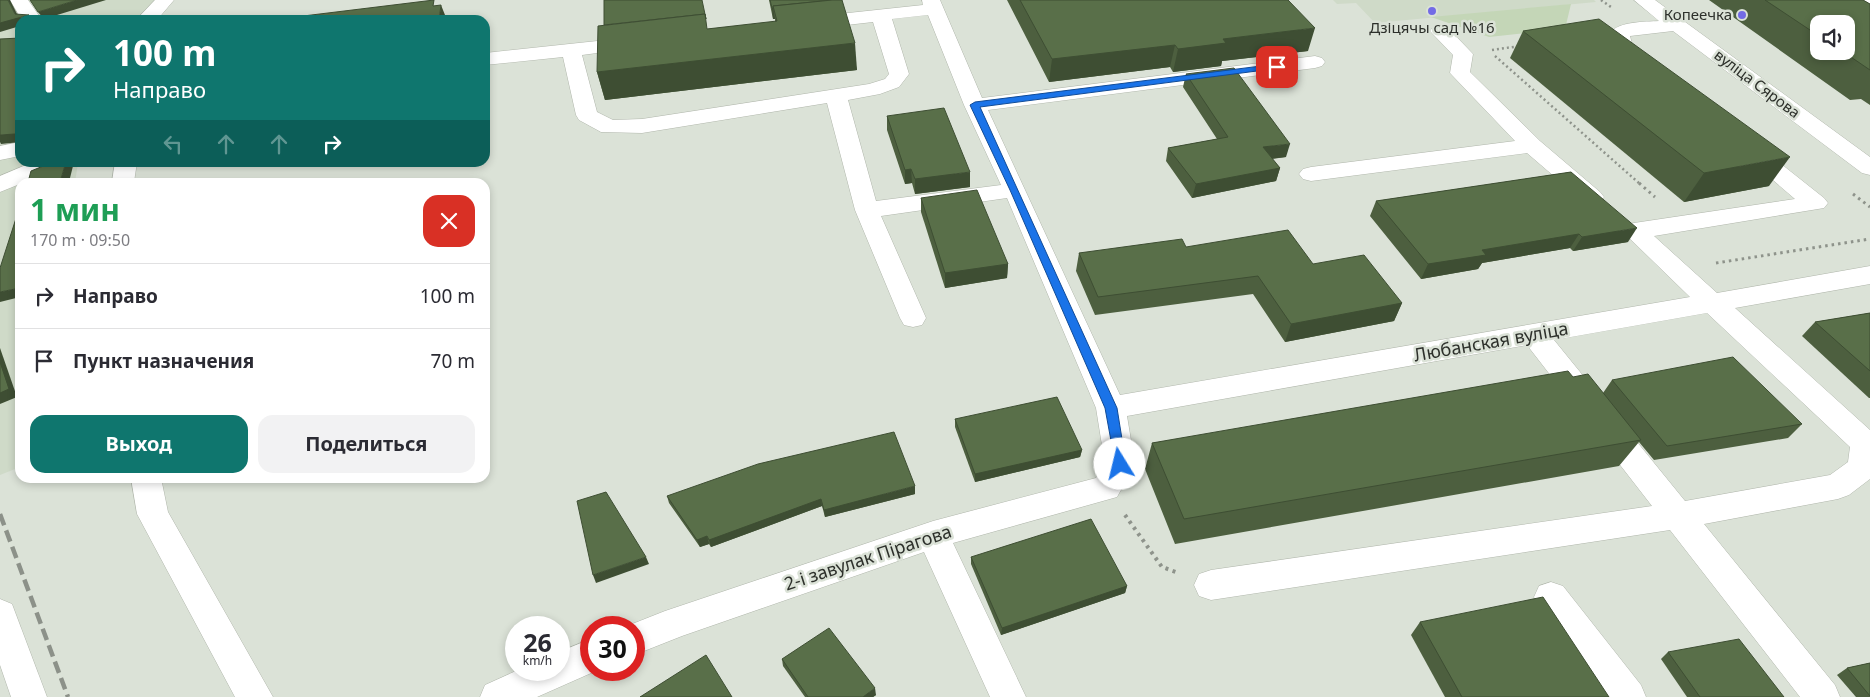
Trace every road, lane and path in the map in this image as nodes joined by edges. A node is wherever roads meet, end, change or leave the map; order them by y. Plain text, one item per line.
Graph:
1 (19, 0) edge
2 (164, 0) edge
3 (1643, 0) edge
4 (1867, 0) edge
5 (1870, 3) edge
6 (932, 4) edge
7 (29, 15) edge
8 (143, 15) edge
9 (881, 15) junction
10 (794, 25) edge
11 (1677, 25) junction
12 (1440, 31) dead end
13 (658, 40) edge
14 (1525, 46) edge
15 (571, 50) junction
16 (490, 58) edge
17 (1315, 62) dead end
18 (1656, 77) edge
19 (836, 96) junction
20 (975, 105) junction
21 (1732, 137) edge
22 (1532, 146) junction
23 (15, 150) edge
24 (0, 153) edge
25 (40, 167) edge
26 (1870, 168) edge
27 (1311, 174) dead end
28 (15, 178) edge
29 (16, 178) edge
30 (0, 185) edge
31 (1015, 190) junction
32 (867, 210) junction
33 (1619, 219) junction
34 (1685, 223) junction
35 (1870, 239) edge
36 (1676, 269) junction
37 (1870, 275) edge
38 (1712, 301) junction
39 (913, 318) dead end
40 (1534, 335) junction
41 (1111, 408) junction
42 (1868, 443) edge
43 (147, 483) edge
44 (1106, 488) junction
45 (1676, 516) junction
46 (932, 535) junction
47 (1211, 585) joint
48 (1551, 597) dead end
49 (0, 615) edge
50 (645, 635) edge
51 (534, 681) edge
52 (29, 697) edge
53 (255, 697) edge
54 (498, 697) edge
55 (1008, 697) edge
56 (1628, 697) edge
57 (1822, 697) edge

1 - 7 street
2 - 8 street
3 - 11 street, вуліца Сярова
4 - 5 street
6 - 9 street
6 - 20 street
9 - 10 street
9 - 19 street
11 - 18 street
11 - 26 street, вуліца Сярова
12 - 22 street
13 - 15 street
14 - 34 path
15 - 16 street
15 - 19 street
17 - 20 street
19 - 32 street
20 - 31 street
21 - 34 street
22 - 27 street
22 - 33 street
23 - 24 street
25 - 29 street
28 - 30 street
31 - 32 street
31 - 41 street
32 - 39 street
33 - 34 street
33 - 36 street
35 - 36 path
36 - 38 street
37 - 38 street, Любанская вуліца
38 - 40 street, Любанская вуліца
38 - 42 street
40 - 41 street, Любанская вуліца
40 - 45 street
41 - 44 street
42 - 45 street
43 - 53 street
44 - 46 street, 2-і завулак Пірагова
44 - 47 path
45 - 47 street
45 - 57 street
46 - 50 street, 2-і завулак Пірагова
46 - 55 street
48 - 56 street
49 - 52 street
51 - 54 street

